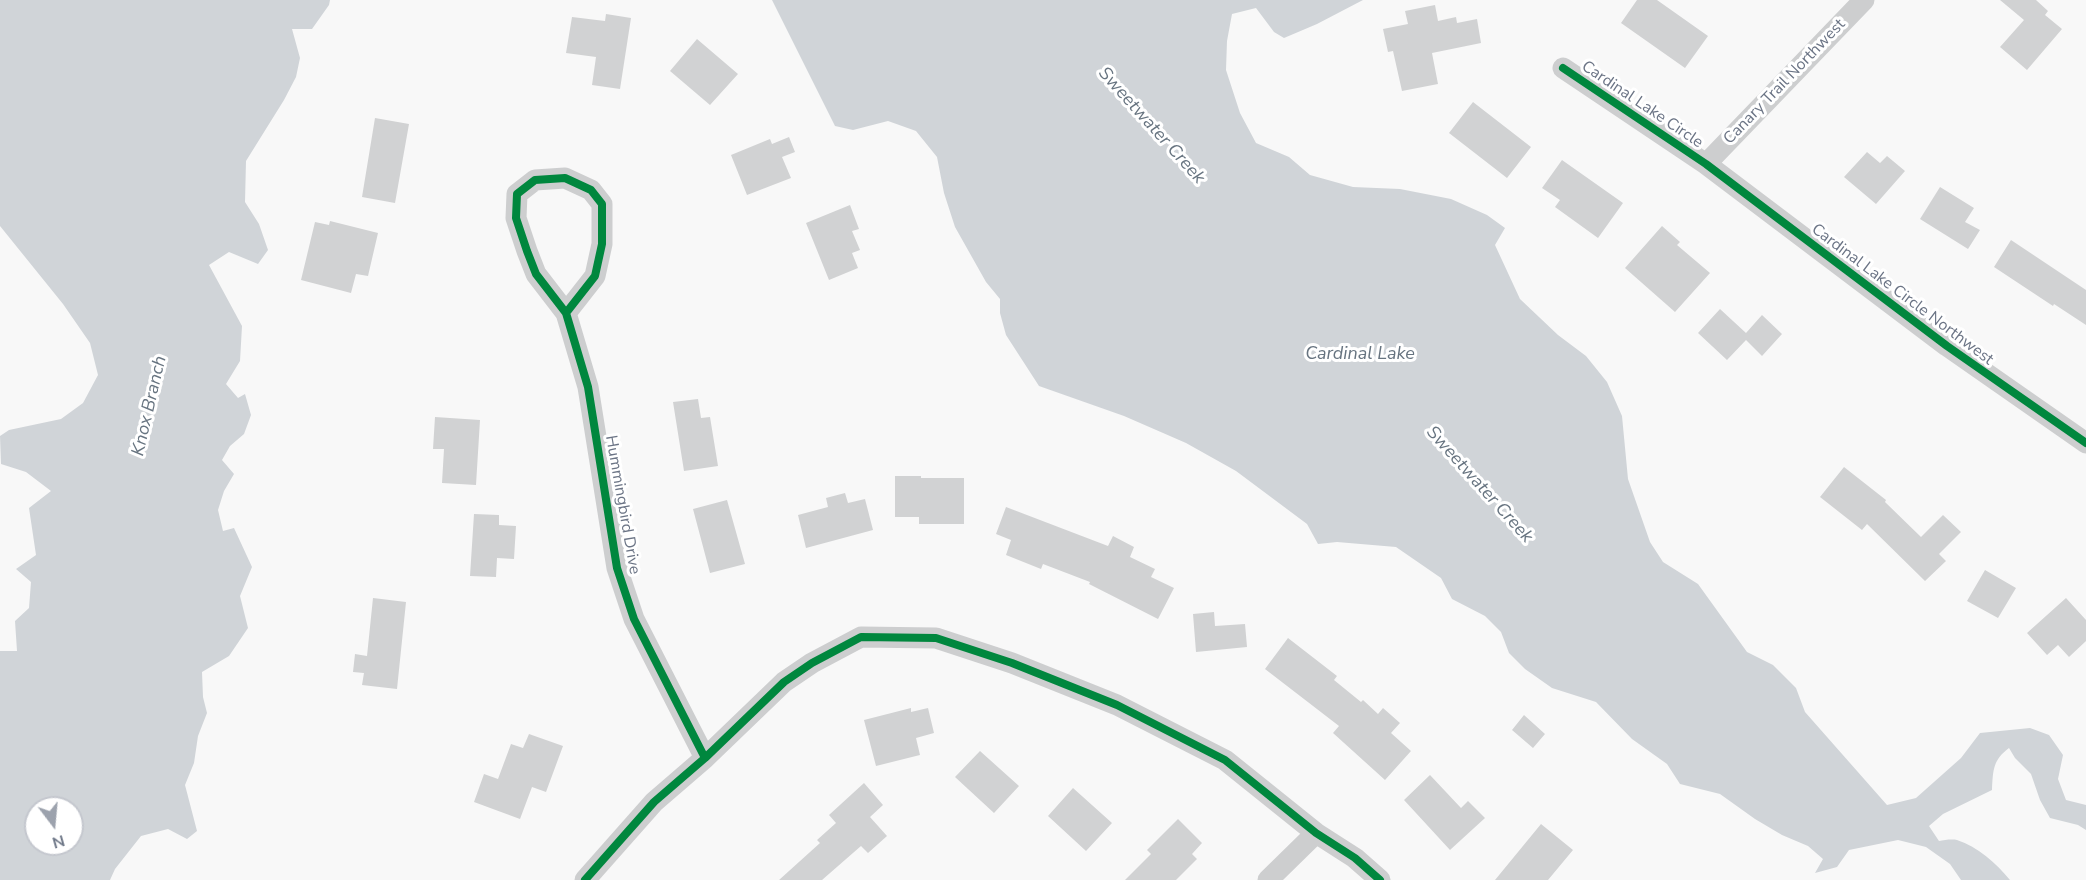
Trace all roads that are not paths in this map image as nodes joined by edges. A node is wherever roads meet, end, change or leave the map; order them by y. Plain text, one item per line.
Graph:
1 (1864, 0) edge
2 (1563, 68) dead end
3 (1706, 164) junction
4 (566, 313) junction
5 (2086, 443) edge
6 (705, 758) junction
7 (1316, 833) junction
8 (585, 880) edge
9 (1268, 880) edge
10 (1380, 880) edge

1 - 3 street, Canary Trail Northwest
2 - 3 street, Cardinal Lake Circle
3 - 5 street, Cardinal Lake Circle Northwest
4 - 4 street, Hummingbird Drive
4 - 6 street, Hummingbird Drive
6 - 7 street
6 - 8 street
7 - 9 street
7 - 10 street

